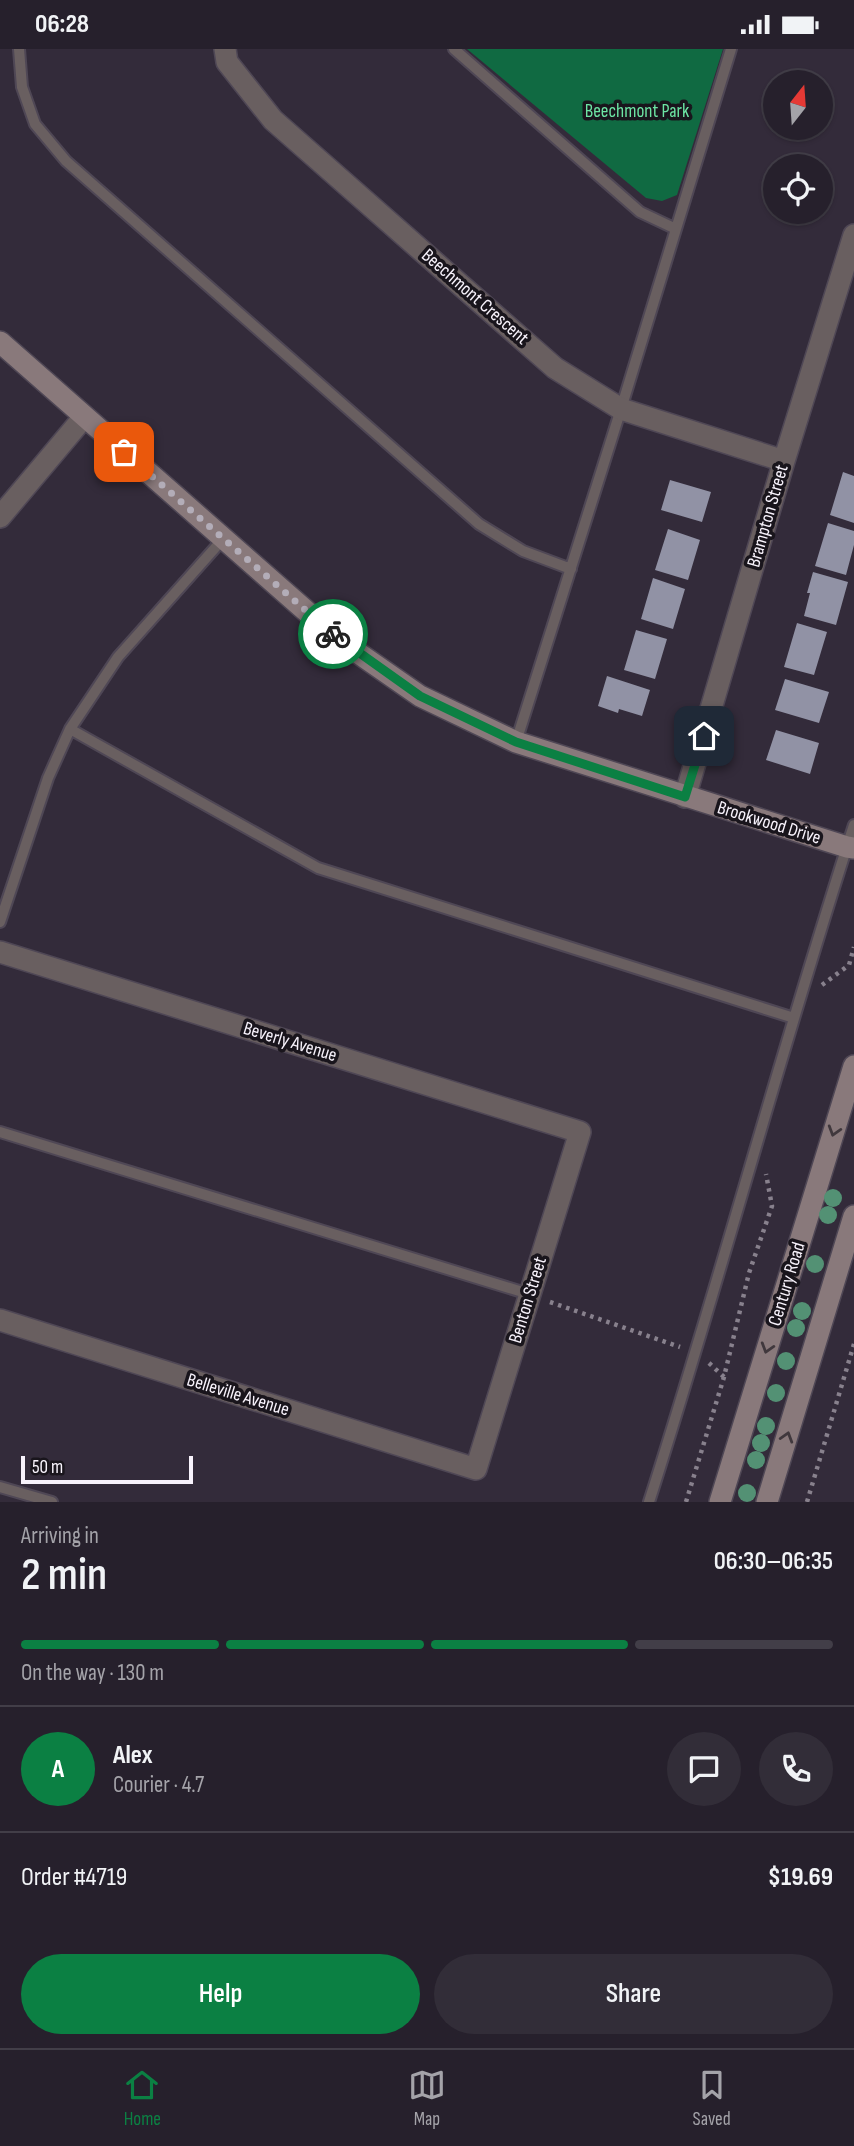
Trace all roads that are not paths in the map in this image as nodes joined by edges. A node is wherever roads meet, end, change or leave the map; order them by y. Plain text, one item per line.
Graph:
1 (19, 49) edge
2 (225, 49) edge
3 (454, 49) edge
4 (731, 49) edge
5 (676, 229) junction
6 (854, 235) edge
7 (0, 342) edge
8 (621, 409) junction
9 (84, 417) junction
10 (784, 461) junction
11 (0, 517) edge
12 (223, 539) junction
13 (571, 569) junction
14 (70, 729) junction
15 (516, 742) junction
16 (685, 797) junction
17 (854, 825) edge
18 (852, 849) edge
19 (0, 922) edge
20 (0, 952) edge
21 (794, 1018) junction
22 (854, 1066) edge
23 (0, 1132) edge
24 (580, 1132) joint
25 (854, 1216) edge
26 (529, 1294) junction
27 (0, 1320) edge
28 (476, 1469) joint
29 (0, 1487) edge
30 (52, 1502) edge
31 (649, 1502) edge
32 (720, 1502) edge
33 (767, 1502) edge

1 - 13 lane
2 - 8 street, Beechmont Crescent
3 - 5 lane
4 - 5 lane
5 - 8 lane
6 - 10 street, Brampton Street
7 - 9 street, Brookwood Drive
8 - 10 street, Beechmont Crescent
8 - 13 lane
9 - 11 street
9 - 12 street, Brookwood Drive
10 - 16 street, Brampton Street
12 - 14 lane
12 - 15 street, Brookwood Drive
13 - 15 lane
14 - 19 lane
14 - 21 lane
15 - 16 street, Brookwood Drive
16 - 18 street, Brookwood Drive
17 - 18 lane
18 - 21 lane
20 - 24 street, Beverly Avenue
21 - 31 lane
22 -> 32 street, Century Road
23 - 26 lane
24 - 26 street, Benton Street
33 -> 25 street
26 - 28 street, Benton Street
27 - 28 street, Belleville Avenue
29 - 30 lane

